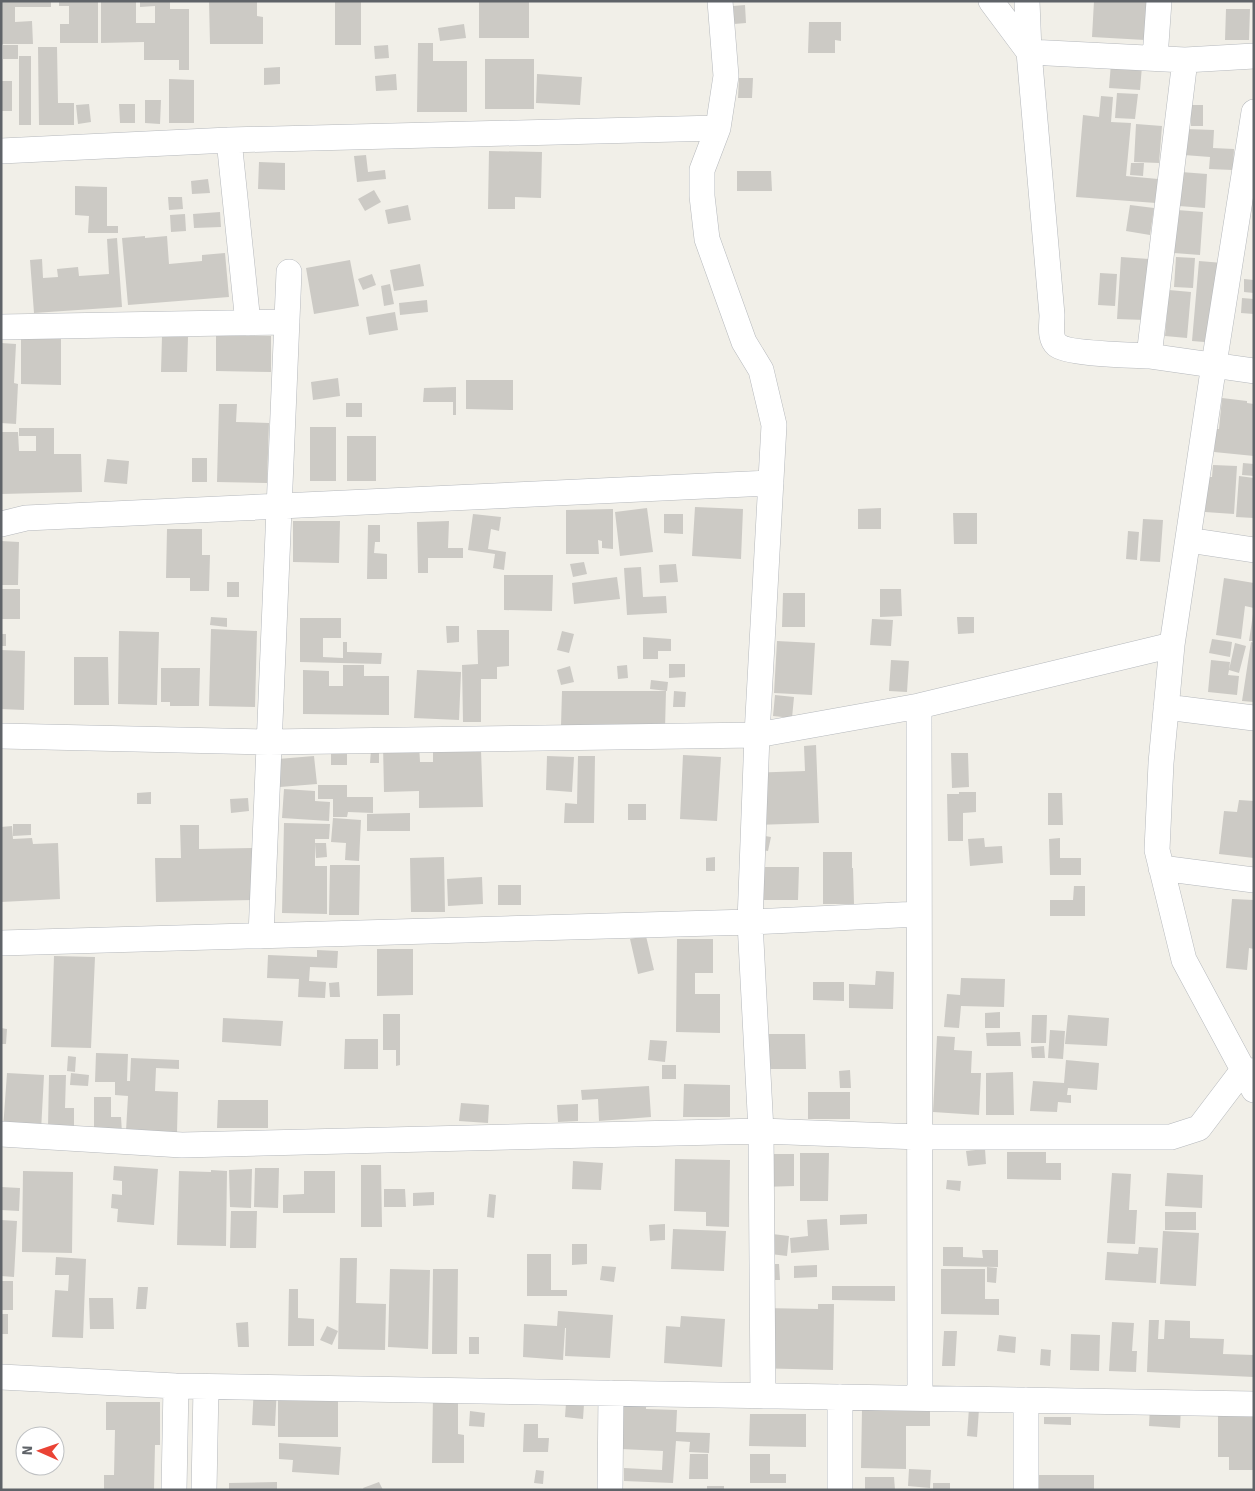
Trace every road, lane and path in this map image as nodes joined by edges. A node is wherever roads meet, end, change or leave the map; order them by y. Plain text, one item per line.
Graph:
1 (720, 1) edge
2 (991, 1) edge
3 (1027, 1) edge
4 (1159, 1) edge
5 (1029, 52) junction
6 (1254, 56) edge
7 (1155, 58) junction
8 (1185, 60) junction
9 (1254, 112) edge
10 (718, 128) junction
11 (229, 140) junction
12 (1, 151) edge
13 (289, 272) dead end
14 (287, 322) junction
15 (248, 323) junction
16 (1, 327) edge
17 (1149, 356) junction
18 (1214, 364) junction
19 (1254, 370) edge
20 (771, 483) junction
21 (279, 507) junction
22 (1, 524) edge
23 (1188, 540) junction
24 (1254, 550) edge
25 (1172, 645) junction
26 (919, 706) junction
27 (1166, 707) junction
28 (1254, 718) edge
29 (757, 735) junction
30 (1, 736) edge
31 (269, 742) junction
32 (1161, 868) junction
33 (1254, 880) edge
34 (919, 914) junction
35 (750, 922) junction
36 (261, 936) junction
37 (1, 943) edge
38 (1250, 1077) edge
39 (761, 1131) junction
40 (1, 1134) edge
41 (919, 1137) junction
42 (1, 1377) edge
43 (176, 1386) junction
44 (206, 1387) junction
45 (611, 1394) junction
46 (763, 1396) junction
47 (840, 1397) junction
48 (920, 1398) junction
49 (1026, 1400) junction
50 (1254, 1404) edge
51 (174, 1490) edge
52 (204, 1490) edge
53 (610, 1490) edge
54 (840, 1490) edge
55 (1026, 1490) edge

1 - 10 street
2 - 5 street
3 - 5 street
4 - 7 street
5 - 7 street
5 - 17 street
6 - 8 street
7 - 8 street
8 - 17 street
9 - 18 street
10 - 11 street
10 - 20 street
11 - 12 street
11 - 15 street
13 - 14 street
14 - 15 street
14 - 21 street
15 - 16 street
17 - 18 street
18 - 19 street
18 - 23 street
20 - 21 street
20 - 29 street
21 - 22 street
21 - 31 street
23 - 24 street
23 - 25 street
25 - 26 street
25 - 27 street
26 - 29 street
26 - 34 street
27 - 28 street
27 - 32 street
29 - 31 street
29 - 35 street
30 - 31 street
31 - 36 street
32 - 33 street
32 - 38 street
34 - 35 street
34 - 41 street
35 - 36 street
35 - 39 street
36 - 37 street
38 - 41 street
39 - 40 street
39 - 41 street
39 - 46 street
41 - 48 street
42 - 43 street
43 - 44 street
43 - 51 street
44 - 45 street
44 - 52 street
45 - 46 street
45 - 53 street
46 - 47 street
47 - 48 street
47 - 54 street
48 - 49 street
49 - 50 street
49 - 55 street

